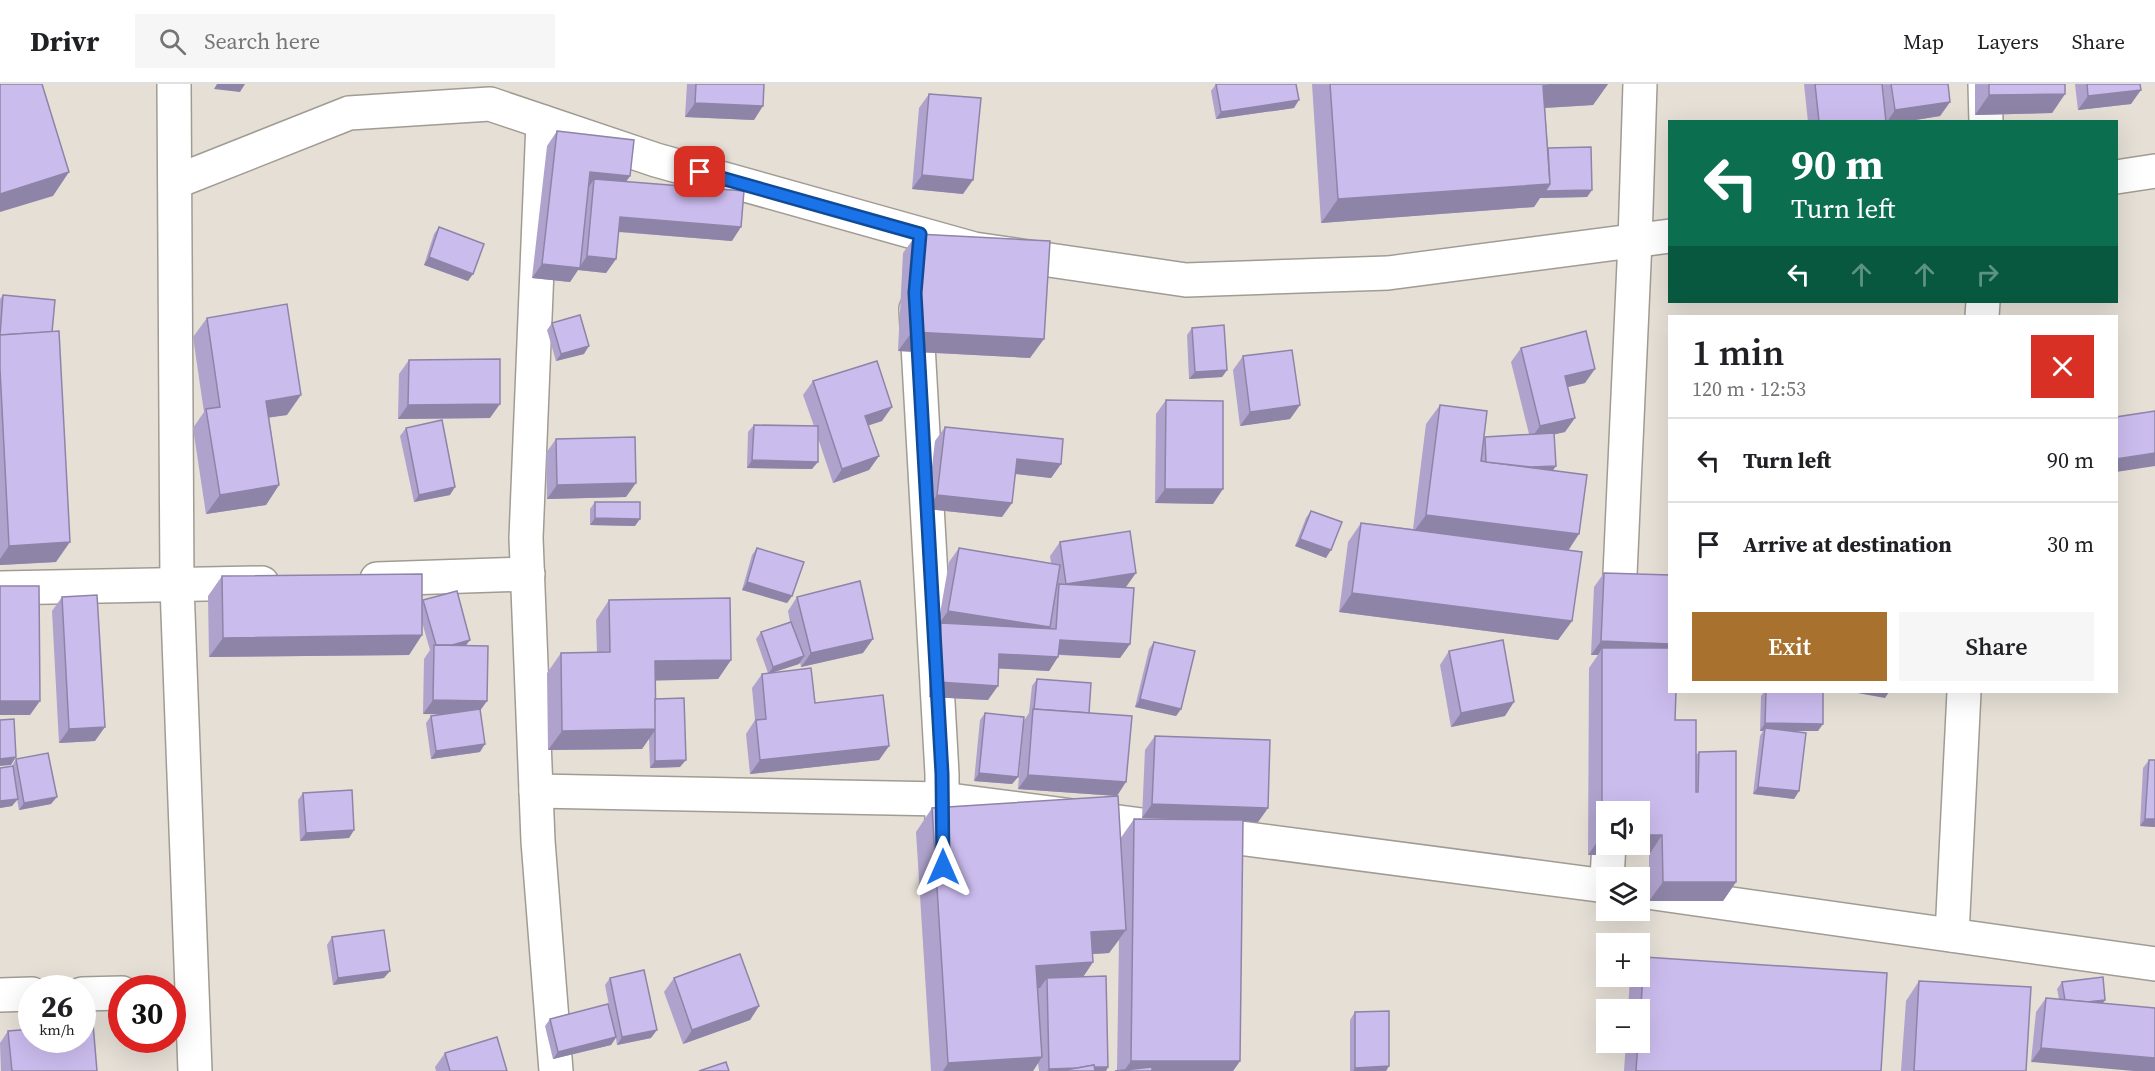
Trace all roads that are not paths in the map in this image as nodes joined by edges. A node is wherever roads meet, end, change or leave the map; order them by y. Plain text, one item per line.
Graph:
1 (174, 84) edge
2 (1640, 84) edge
3 (1985, 84) edge
4 (1986, 120) edge
5 (543, 122) junction
6 (2155, 171) edge
7 (2118, 177) edge
8 (175, 182) junction
9 (920, 234) junction
10 (1668, 236) edge
11 (1635, 241) junction
12 (528, 574) junction
13 (353, 580) edge
14 (294, 582) edge
15 (177, 586) junction
16 (0, 588) edge
17 (1617, 645) edge
18 (1964, 693) edge
19 (536, 791) junction
20 (942, 800) junction
21 (943, 847) edge
22 (1596, 885) edge
23 (1650, 892) edge
24 (1952, 935) junction
25 (2155, 964) edge
26 (182, 975) edge
27 (18, 994) edge
28 (0, 995) edge
29 (186, 1016) edge
30 (195, 1071) edge
31 (556, 1071) edge

1 - 8 street
2 - 11 street
3 - 4 street
5 - 8 street
5 - 9 street
5 - 12 street
6 - 7 street
8 - 15 street
9 - 11 street
9 - 20 street
10 - 11 street
11 - 17 street
12 - 13 street
12 - 19 street
14 - 15 street
15 - 16 street
15 - 26 street
18 - 24 street
19 - 20 street
19 - 31 street
20 - 21 street
20 - 22 street
23 - 24 street
24 - 25 street
27 - 28 street
29 - 30 street

